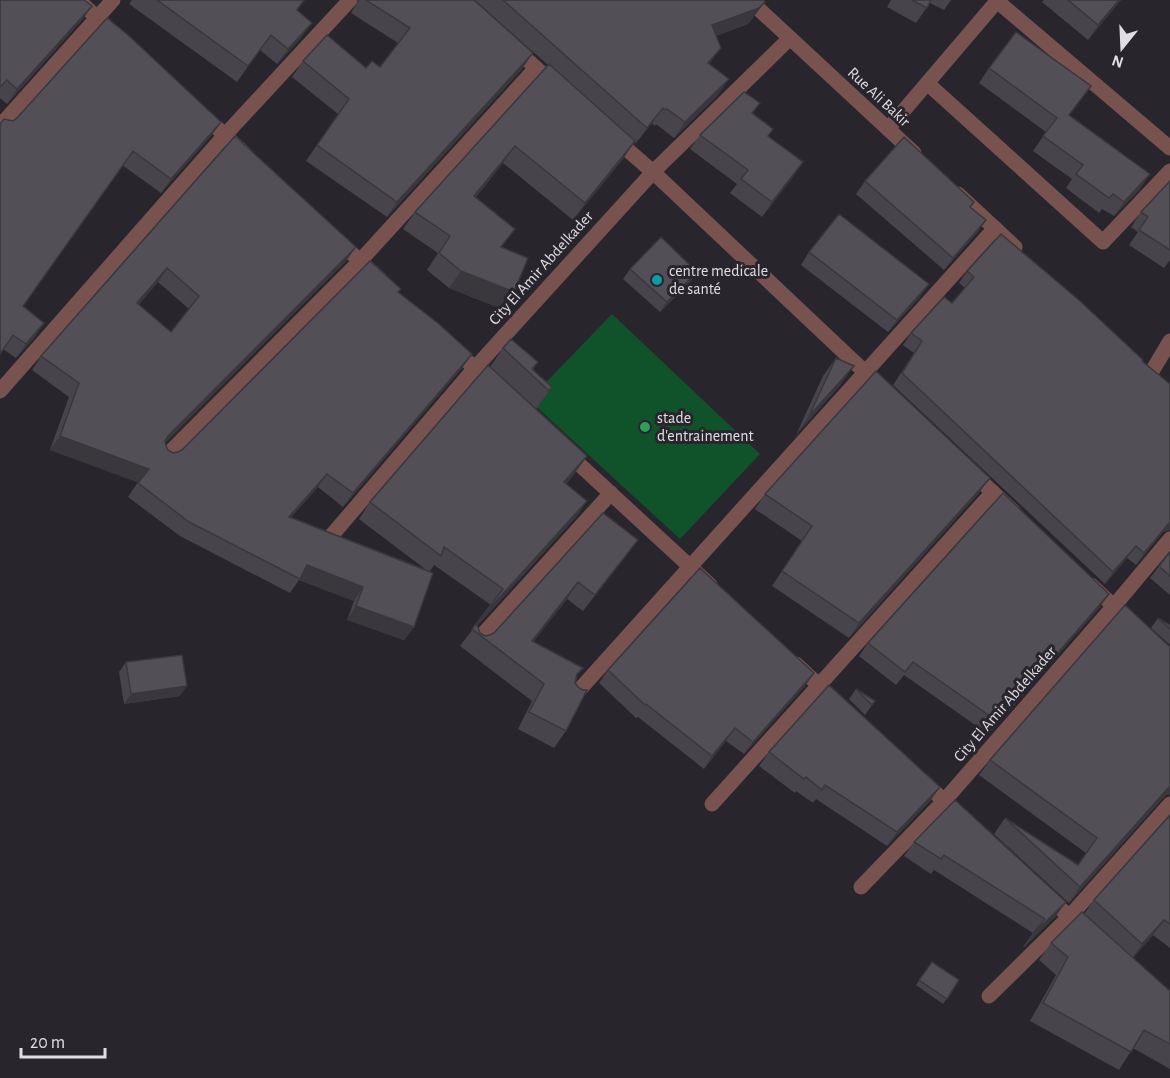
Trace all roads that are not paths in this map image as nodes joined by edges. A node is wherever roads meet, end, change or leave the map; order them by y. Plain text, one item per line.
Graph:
1 (78, 0) edge
2 (113, 0) edge
3 (350, 0) edge
4 (749, 0) edge
5 (998, 1) edge
6 (97, 18) junction
7 (502, 38) edge
8 (790, 38) junction
9 (131, 49) edge
10 (536, 68) junction
11 (927, 83) junction
12 (569, 98) edge
13 (191, 104) edge
14 (0, 126) edge
15 (603, 127) edge
16 (888, 129) junction
17 (225, 135) junction
18 (1170, 148) edge
19 (921, 160) edge
20 (259, 167) edge
21 (1170, 171) edge
22 (652, 172) junction
23 (946, 183) edge
24 (995, 228) junction
25 (326, 230) edge
26 (1030, 260) edge
27 (360, 261) junction
28 (393, 292) edge
29 (442, 338) edge
30 (1170, 341) edge
31 (475, 368) junction
32 (865, 372) junction
33 (1164, 385) edge
34 (0, 391) edge
35 (509, 399) edge
36 (899, 404) edge
37 (560, 446) edge
38 (165, 457) edge
39 (958, 460) edge
40 (993, 492) junction
41 (610, 494) junction
42 (1027, 525) edge
43 (332, 535) edge
44 (1170, 539) edge
45 (690, 567) junction
46 (1079, 574) edge
47 (725, 598) edge
48 (1114, 606) junction
49 (1146, 636) edge
50 (475, 643) edge
51 (784, 654) edge
52 (819, 685) junction
53 (573, 697) edge
54 (852, 716) edge
55 (910, 770) edge
56 (944, 801) junction
57 (712, 804) dead end
58 (1170, 804) edge
59 (977, 832) edge
60 (1036, 886) edge
61 (861, 887) dead end
62 (1069, 917) junction
63 (1095, 940) edge
64 (989, 996) dead end

1 - 6 street
2 - 6 street
3 - 17 street
4 - 8 street, Rue Ali Bakir
5 - 11 street
5 - 18 street
6 - 9 street
6 - 14 street
7 - 10 street
8 - 16 street, Rue Ali Bakir
8 - 22 street, City El Amir Abdelkader
10 - 12 street
10 - 27 street
11 - 16 street
11 - 21 street
13 - 17 street
15 - 22 street
16 - 19 street, Rue Ali Bakir
17 - 20 street
17 - 34 street
22 - 31 street, City El Amir Abdelkader
22 - 32 street
23 - 24 street
24 - 26 street
24 - 32 street
25 - 27 street
27 - 28 street
27 - 38 street
29 - 31 street
30 - 33 street
31 - 35 street
31 - 43 street, City El Amir Abdelkader
32 - 36 street
32 - 45 street
37 - 41 street
39 - 40 street
40 - 42 street
40 - 52 street
41 - 45 street
41 - 50 street
44 - 48 street, City El Amir Abdelkader
45 - 47 street
45 - 53 street
46 - 48 street
48 - 49 street
48 - 56 street, City El Amir Abdelkader
51 - 52 street
52 - 54 street
52 - 57 street
55 - 56 street
56 - 59 street
56 - 61 street, City El Amir Abdelkader
58 - 62 street
60 - 62 street
62 - 63 street
62 - 64 street

